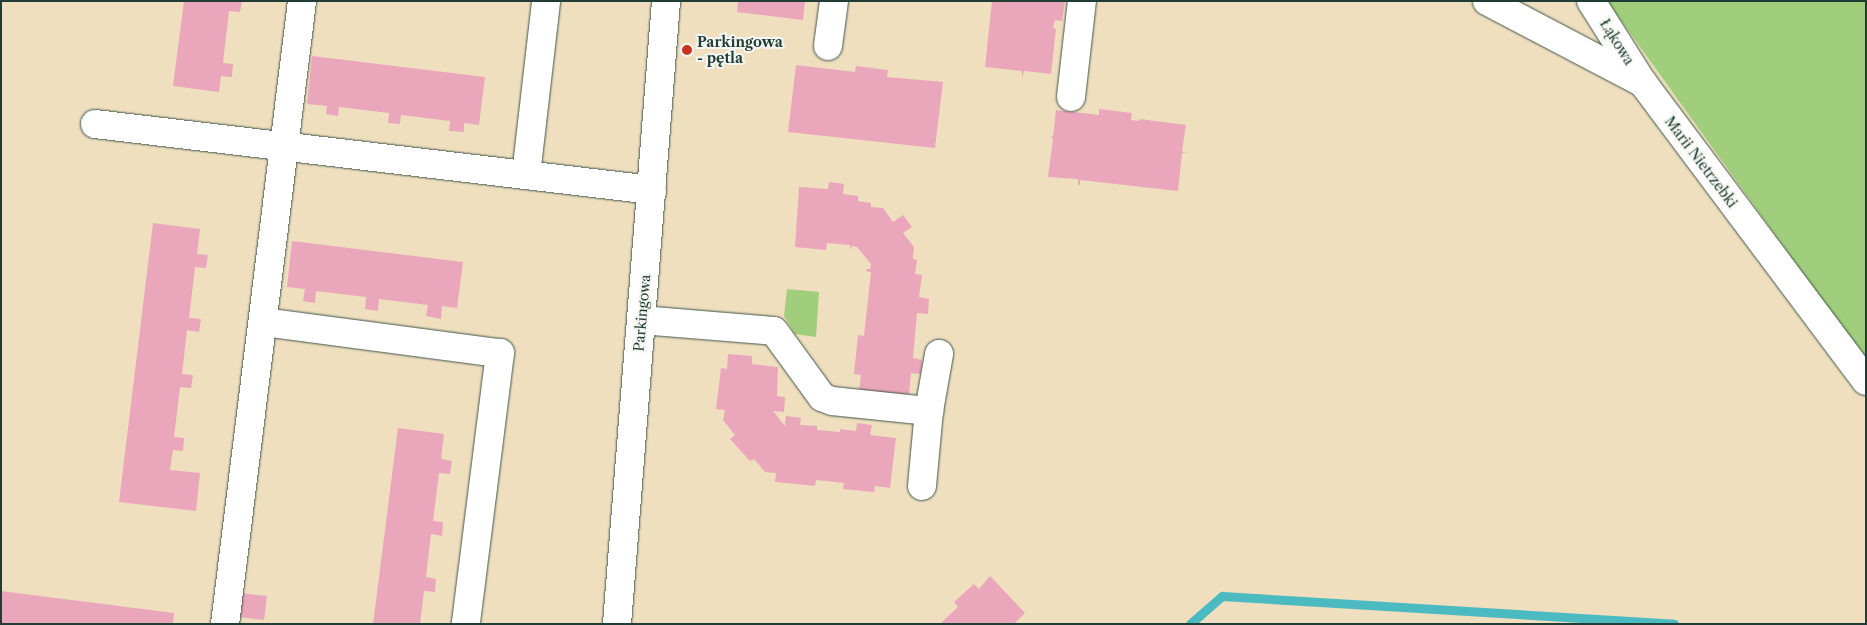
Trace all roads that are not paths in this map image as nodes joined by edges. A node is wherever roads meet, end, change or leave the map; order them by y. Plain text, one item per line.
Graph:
1 (302, 1) edge
2 (546, 1) edge
3 (666, 1) edge
4 (834, 1) edge
5 (1082, 1) edge
6 (1487, 1) edge
7 (1591, 1) edge
8 (828, 46) dead end
9 (1643, 84) junction
10 (1071, 97) dead end
11 (94, 124) dead end
12 (284, 148) junction
13 (526, 175) junction
14 (652, 190) junction
15 (641, 320) junction
16 (263, 322) junction
17 (939, 354) dead end
18 (1864, 376) edge
19 (929, 411) junction
20 (922, 486) dead end
21 (225, 624) edge
22 (466, 624) edge
23 (616, 624) edge

1 - 12 street
2 - 13 street
3 - 14 street, Parkingowa
4 - 8 street
5 - 10 street
6 - 9 street, Marii Nietrzebki
7 - 9 street, Łąkowa
9 - 18 street, Marii Nietrzebki
11 - 12 street
12 - 13 street
12 - 16 street
13 - 14 street
14 - 15 street, Parkingowa
15 - 19 street
15 - 23 street, Parkingowa
16 - 21 street
16 - 22 street
17 - 19 street
19 - 20 street

